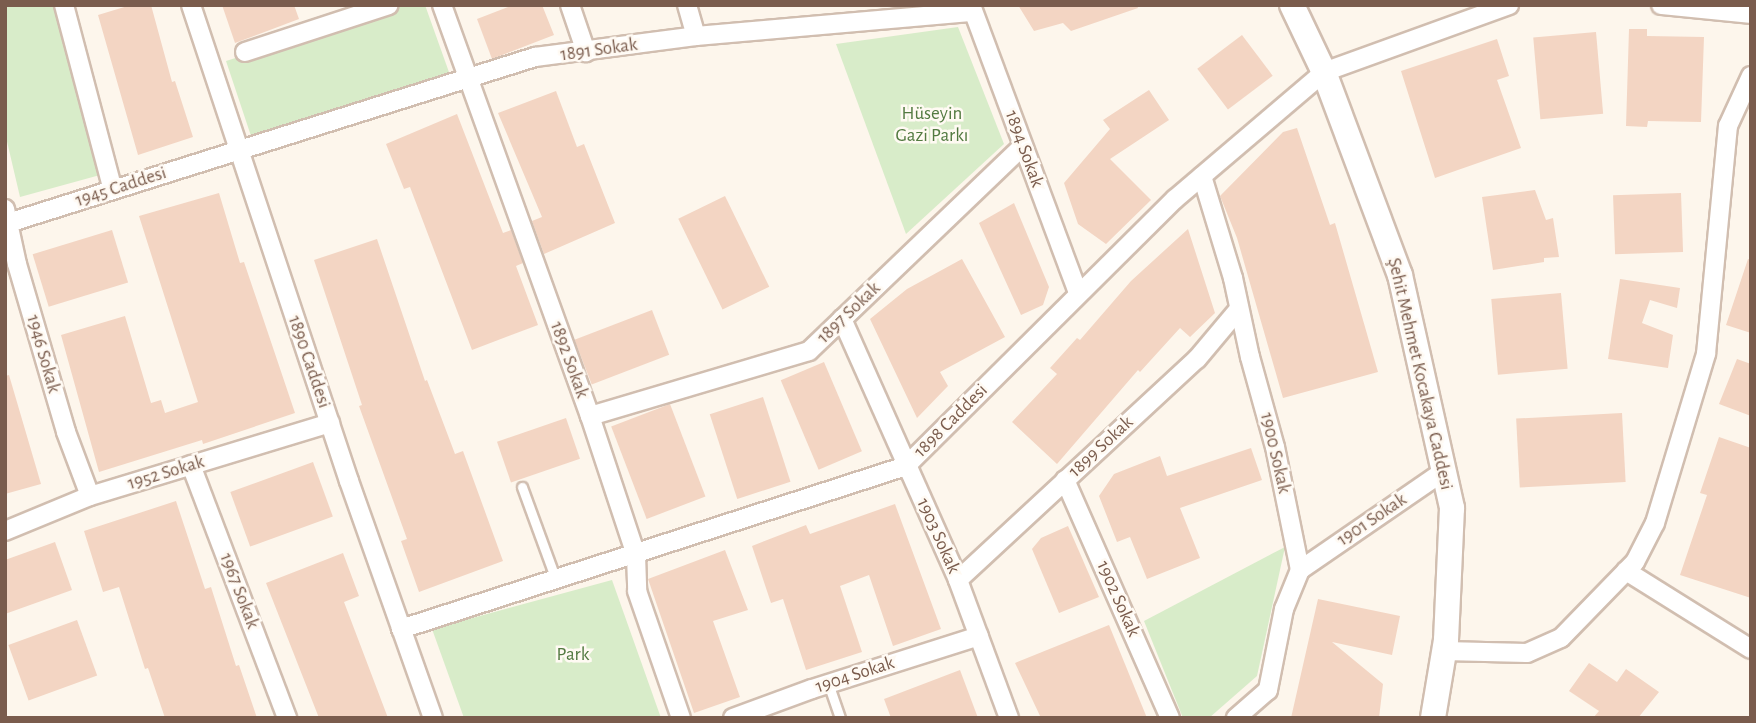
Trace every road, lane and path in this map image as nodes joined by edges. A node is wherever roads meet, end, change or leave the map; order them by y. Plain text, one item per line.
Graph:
1 (64, 5) edge
2 (191, 5) edge
3 (389, 5) edge
4 (442, 5) edge
5 (570, 5) edge
6 (687, 5) edge
7 (1292, 5) edge
8 (1508, 5) edge
9 (1661, 5) edge
10 (972, 9) edge
11 (1751, 14) edge
12 (696, 36) junction
13 (245, 52) dead end
14 (586, 52) junction
15 (1324, 72) junction
16 (1751, 76) edge
17 (466, 79) junction
18 (1023, 146) junction
19 (237, 150) junction
20 (1202, 176) junction
21 (113, 190) junction
22 (6, 219) edge
23 (1077, 293) junction
24 (1239, 310) junction
25 (842, 319) junction
26 (590, 416) junction
27 (330, 423) junction
28 (191, 465) junction
29 (906, 466) junction
30 (1444, 471) junction
31 (1065, 480) junction
32 (522, 487) dead end
33 (90, 496) junction
34 (5, 531) edge
35 (636, 555) junction
36 (1300, 570) junction
37 (1626, 570) junction
38 (556, 580) junction
39 (958, 580) junction
40 (401, 629) junction
41 (979, 636) junction
42 (1751, 649) edge
43 (1444, 651) junction
44 (828, 683) junction
45 (287, 718) edge
46 (433, 718) edge
47 (681, 718) edge
48 (733, 718) edge
49 (840, 718) edge
50 (1009, 718) edge
51 (1170, 718) edge
52 (1236, 718) edge
53 (1433, 718) edge

1 - 21 street
2 - 19 street, 1890 Caddesi
3 - 13 street
4 - 17 street, 1892 Sokak
5 - 14 street
6 - 12 street
7 - 15 street, Şehit Mehmet Kocakaya Caddesi
8 - 15 street
9 - 11 street
10 - 12 street, 1891 Sokak
10 - 18 street, 1894 Sokak
12 - 14 street, 1891 Sokak
14 - 17 street, 1891 Sokak
15 - 20 street, 1898 Caddesi
15 - 30 street, Şehit Mehmet Kocakaya Caddesi
16 - 37 street
17 - 19 street, 1891 Sokak
17 - 26 street, 1892 Sokak
18 - 23 street, 1894 Sokak
18 - 25 street, 1897 Sokak
19 - 21 street, 1945 Caddesi
19 - 27 street, 1890 Caddesi
20 - 23 street, 1898 Caddesi
20 - 24 street, 1900 Sokak
21 - 22 street, 1945 Caddesi
22 - 33 street, 1946 Sokak
23 - 29 street, 1898 Caddesi
24 - 31 street, 1899 Sokak
24 - 36 street, 1900 Sokak
25 - 26 street, 1897 Sokak
25 - 29 street, 1903 Sokak
26 - 35 street, 1892 Sokak
27 - 28 street, 1952 Sokak
27 - 40 street, 1890 Caddesi
28 - 33 street, 1952 Sokak
28 - 45 street, 1967 Sokak
29 - 35 street, 1898 Caddesi
29 - 39 street, 1903 Sokak
30 - 36 street, 1901 Sokak
30 - 43 street, Şehit Mehmet Kocakaya Caddesi
31 - 39 street, 1899 Sokak
31 - 51 street, 1902 Sokak
32 - 38 lane
33 - 34 street, 1952 Sokak
35 - 38 street, 1898 Caddesi
35 - 47 street, 1892 Sokak
36 - 52 street
37 - 42 street
37 - 43 street
38 - 40 street, 1898 Caddesi
39 - 41 street, 1903 Sokak
40 - 46 street, 1890 Caddesi
41 - 44 street, 1904 Sokak
41 - 50 street, 1903 Sokak
43 - 53 street, Şehit Mehmet Kocakaya Caddesi
44 - 48 street, 1904 Sokak
44 - 49 lane

